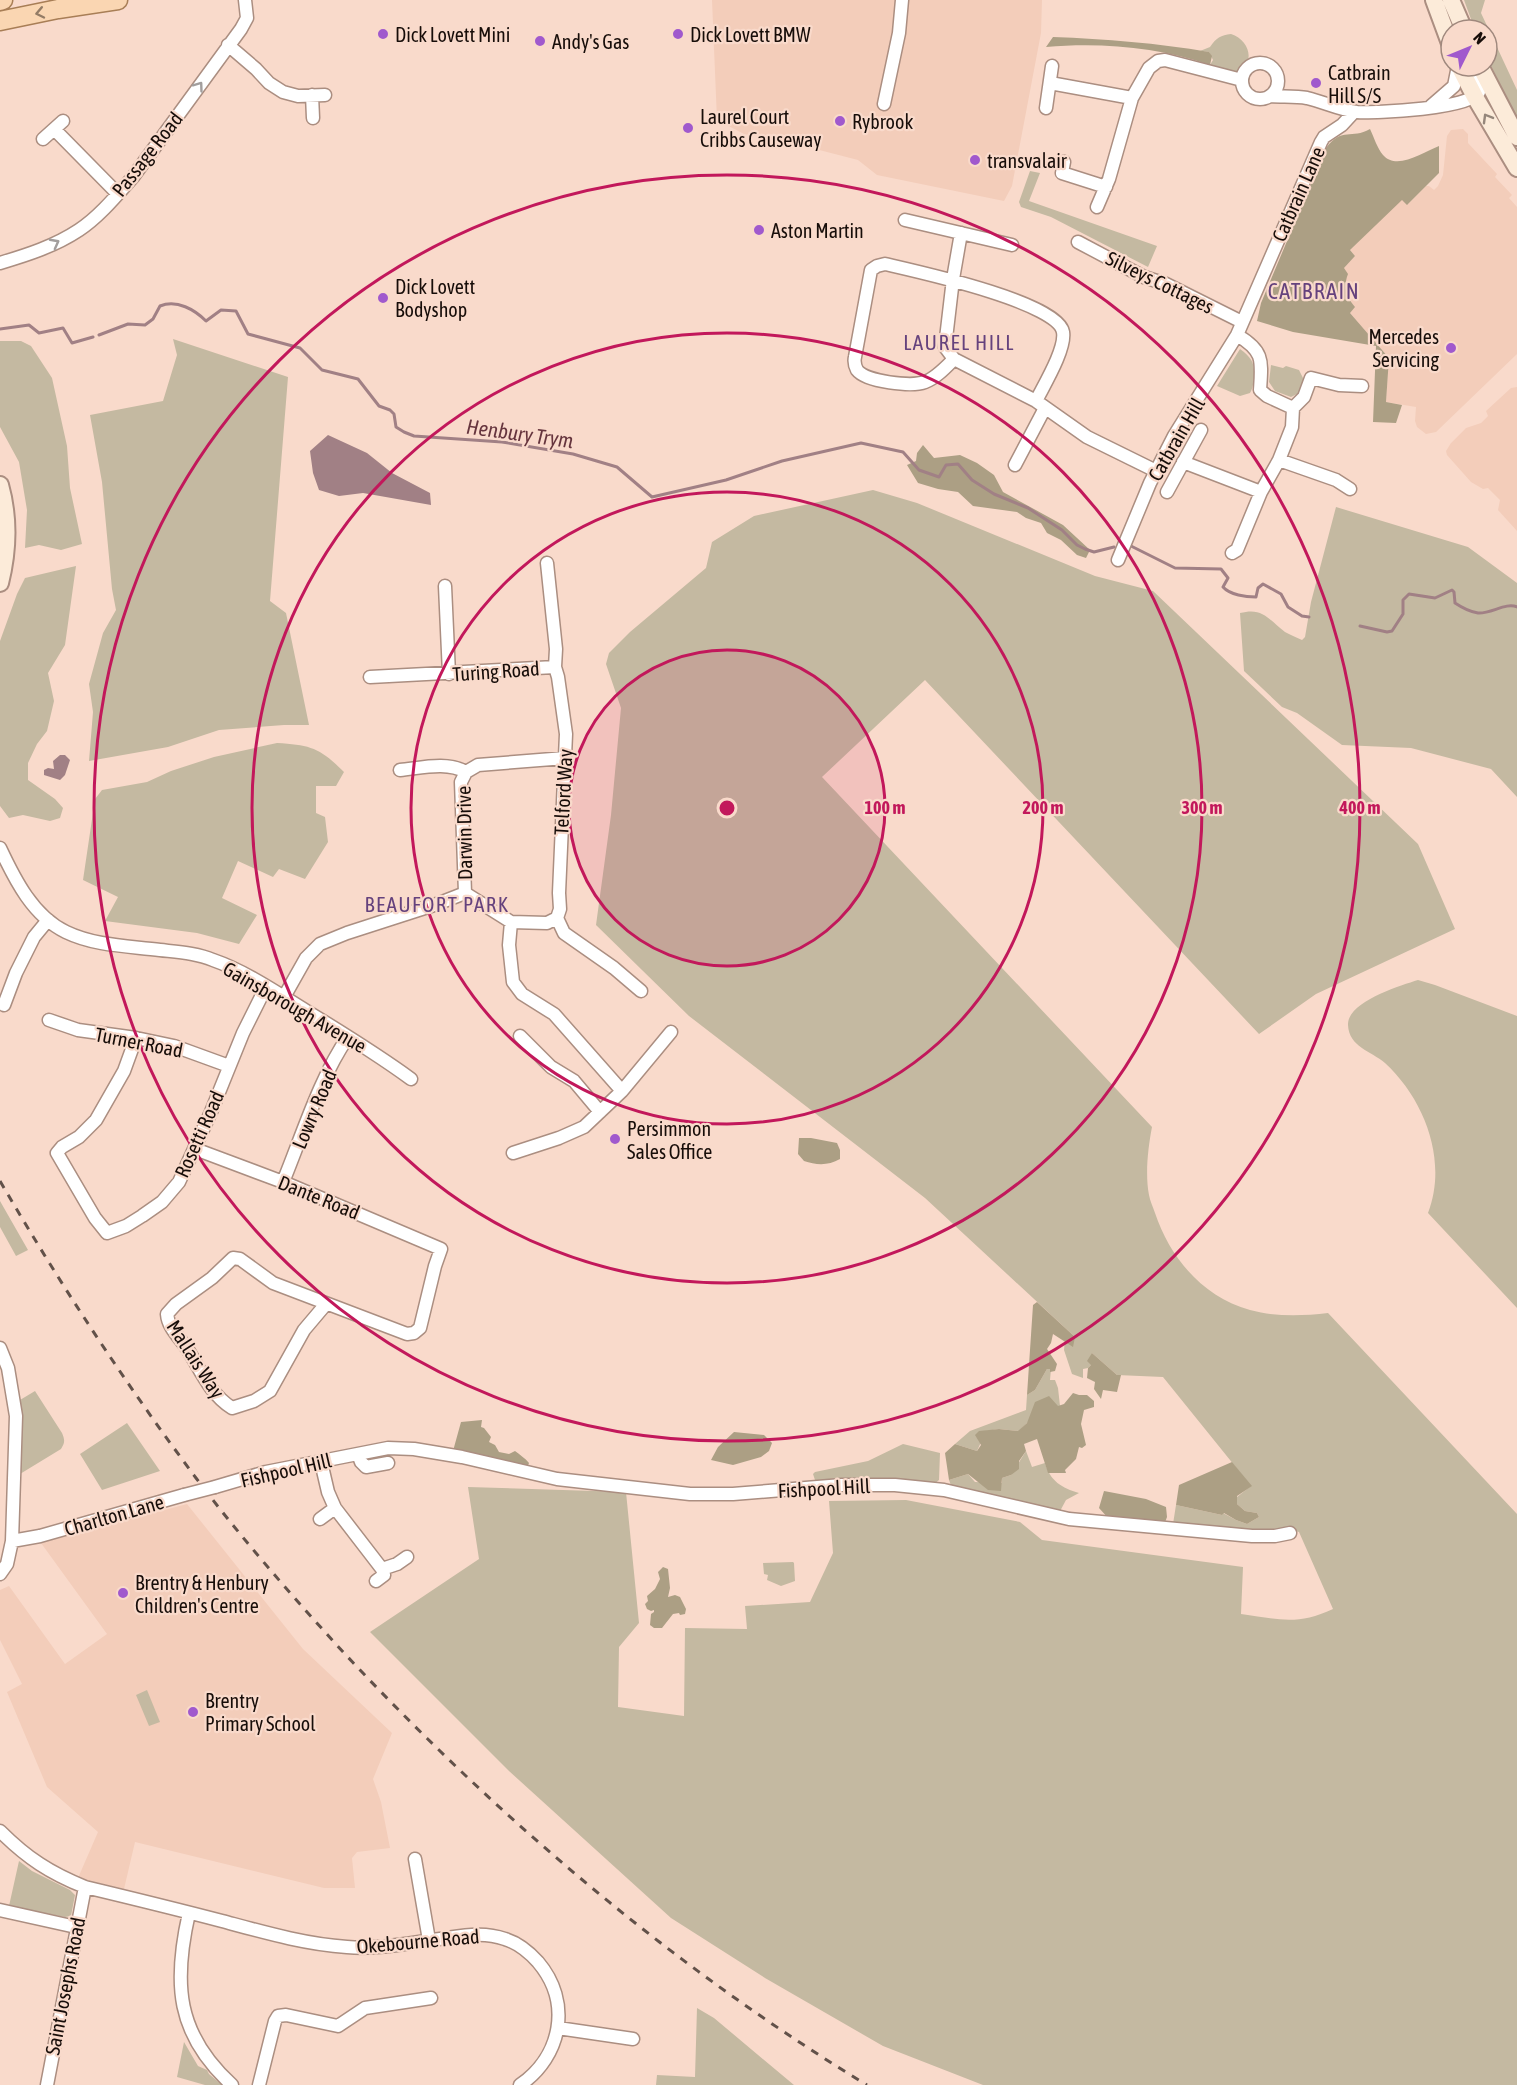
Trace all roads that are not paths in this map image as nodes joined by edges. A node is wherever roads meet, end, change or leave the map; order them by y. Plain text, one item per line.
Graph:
1 (118, 0) edge
2 (245, 0) edge
3 (902, 0) edge
4 (1434, 0) edge
5 (1450, 0) edge
6 (1441, 18) edge
7 (1453, 18) edge
8 (1458, 18) edge
9 (0, 21) edge
10 (228, 45) junction
11 (1052, 66) dead end
12 (1278, 78) junction
13 (1456, 78) edge
14 (1465, 78) edge
15 (1476, 78) edge
16 (1486, 78) edge
17 (1242, 80) junction
18 (1050, 83) junction
19 (1270, 96) junction
20 (1475, 97) junction
21 (1132, 98) junction
22 (1306, 98) junction
23 (884, 104) dead end
24 (1046, 108) dead end
25 (1428, 108) junction
26 (1354, 112) junction
27 (313, 118) dead end
28 (1517, 137) edge
29 (43, 139) dead end
30 (1064, 162) dead end
31 (1517, 168) edge
32 (1106, 187) junction
33 (118, 194) junction
34 (1097, 207) dead end
35 (905, 220) dead end
36 (961, 233) junction
37 (1078, 242) dead end
38 (1012, 244) dead end
39 (0, 262) edge
40 (953, 279) junction
41 (1242, 322) junction
42 (1237, 335) junction
43 (954, 359) junction
44 (1362, 387) dead end
45 (1041, 405) junction
46 (1293, 408) junction
47 (1201, 430) dead end
48 (1279, 460) junction
49 (1183, 462) junction
50 (1015, 465) dead end
51 (1156, 471) junction
52 (0, 485) edge
53 (1350, 489) dead end
54 (1167, 492) dead end
55 (1261, 492) junction
56 (1232, 553) dead end
57 (1118, 560) dead end
58 (547, 563) dead end
59 (0, 583) edge
60 (446, 586) dead end
61 (555, 667) junction
62 (449, 674) junction
63 (369, 677) dead end
64 (565, 758) junction
65 (400, 770) dead end
66 (466, 772) junction
67 (0, 848) edge
68 (465, 893) junction
69 (557, 918) junction
70 (48, 920) junction
71 (511, 922) junction
72 (266, 987) junction
73 (640, 991) dead end
74 (284, 997) junction
75 (4, 1005) dead end
76 (49, 1020) dead end
77 (671, 1032) dead end
78 (520, 1036) dead end
79 (348, 1037) junction
80 (136, 1038) junction
81 (229, 1066) junction
82 (411, 1079) dead end
83 (622, 1091) junction
84 (600, 1112) junction
85 (195, 1149) junction
86 (513, 1153) dead end
87 (283, 1182) junction
88 (326, 1304) junction
89 (407, 1334) joint
90 (0, 1348) edge
91 (358, 1454) junction
92 (321, 1462) junction
93 (388, 1463) dead end
94 (215, 1486) joint
95 (335, 1508) junction
96 (320, 1519) dead end
97 (1290, 1533) dead end
98 (8, 1535) edge
99 (407, 1557) dead end
100 (0, 1574) edge
101 (0, 1831) edge
102 (415, 1859) dead end
103 (85, 1887) junction
104 (0, 1910) edge
105 (189, 1912) junction
106 (76, 1927) junction
107 (429, 1940) junction
108 (432, 1998) dead end
109 (558, 2028) junction
110 (633, 2038) dead end
111 (46, 2085) edge
112 (232, 2085) edge
113 (259, 2085) edge
114 (520, 2085) edge

1 -> 9 main road
2 - 10 street, Passage Road
3 - 23 street
4 - 6 street
5 - 7 street
5 - 8 street
10 - 27 street
33 -> 10 street, Passage Road
11 - 18 street
12 - 17 street
12 - 19 street
12 - 22 street
13 - 25 street
14 - 20 street
15 - 20 street
16 - 28 street
17 - 19 street
17 - 21 street
18 - 21 street
18 - 24 street
19 - 22 street
20 - 25 street
31 -> 20 street
21 - 32 street
22 - 26 street
25 - 26 street
26 - 41 street, Catbrain Lane
29 - 33 street
30 - 32 street
32 - 34 street
39 -> 33 street, Passage Road
35 - 36 street
36 - 38 street
36 - 40 street
37 - 41 street, Silveys Cottages
40 - 43 street
40 - 43 street
40 - 45 street
41 - 42 street, Catbrain Hill
42 - 46 street
42 - 51 street, Catbrain Hill
43 - 45 street
44 - 46 street
45 - 50 street
45 - 51 street
46 - 48 street
47 - 49 street
48 - 53 street
48 - 55 street
49 - 54 street
49 - 55 street
51 - 57 street, Catbrain Hill
52 - 59 street
55 - 56 street
58 - 61 street, Turing Road
60 - 62 street
61 - 62 street, Turing Road
61 - 64 street, Telford Way
62 - 63 street, Turing Road
64 - 66 street, Darwin Drive
64 - 69 street, Telford Way
65 - 66 street, Darwin Drive
66 - 68 street, Darwin Drive
67 - 70 street, Gainsborough Avenue
68 - 71 street
68 - 74 street, Darwin Drive
69 - 71 street
69 - 73 street
70 - 72 street, Gainsborough Avenue
70 - 75 street
71 - 83 street
72 - 74 street, Gainsborough Avenue
72 - 81 street, Rosetti Road
74 - 79 street, Gainsborough Avenue
76 - 80 street, Turner Road
77 - 83 street
78 - 84 street
79 - 82 street, Gainsborough Avenue
79 - 87 street, Lowry Road
80 - 81 street, Turner Road
80 - 85 street, Rosetti Road
81 - 85 street, Rosetti Road
83 - 84 street
84 - 86 street
85 - 87 street, Dante Road
87 - 89 street, Dante Road
88 - 88 street, Mallais Way
88 - 89 street, Mallais Way
90 - 98 street
91 - 92 street, Fishpool Hill
91 - 93 street, Fishpool Hill
91 - 97 street, Fishpool Hill
92 - 94 street, Fishpool Hill
92 - 95 street
94 - 98 street, Charlton Lane, bridge
95 - 96 street
95 - 99 street
98 - 100 street
101 - 103 street, Okebourne Road
102 - 107 street
103 - 105 street, Okebourne Road
103 - 106 street, Saint Josephs Road
104 - 106 street
105 - 107 street, Okebourne Road
105 - 112 street
106 - 111 street, Saint Josephs Road
107 - 109 street, Okebourne Road
108 - 113 street
109 - 110 street
109 - 114 street, Okebourne Road

